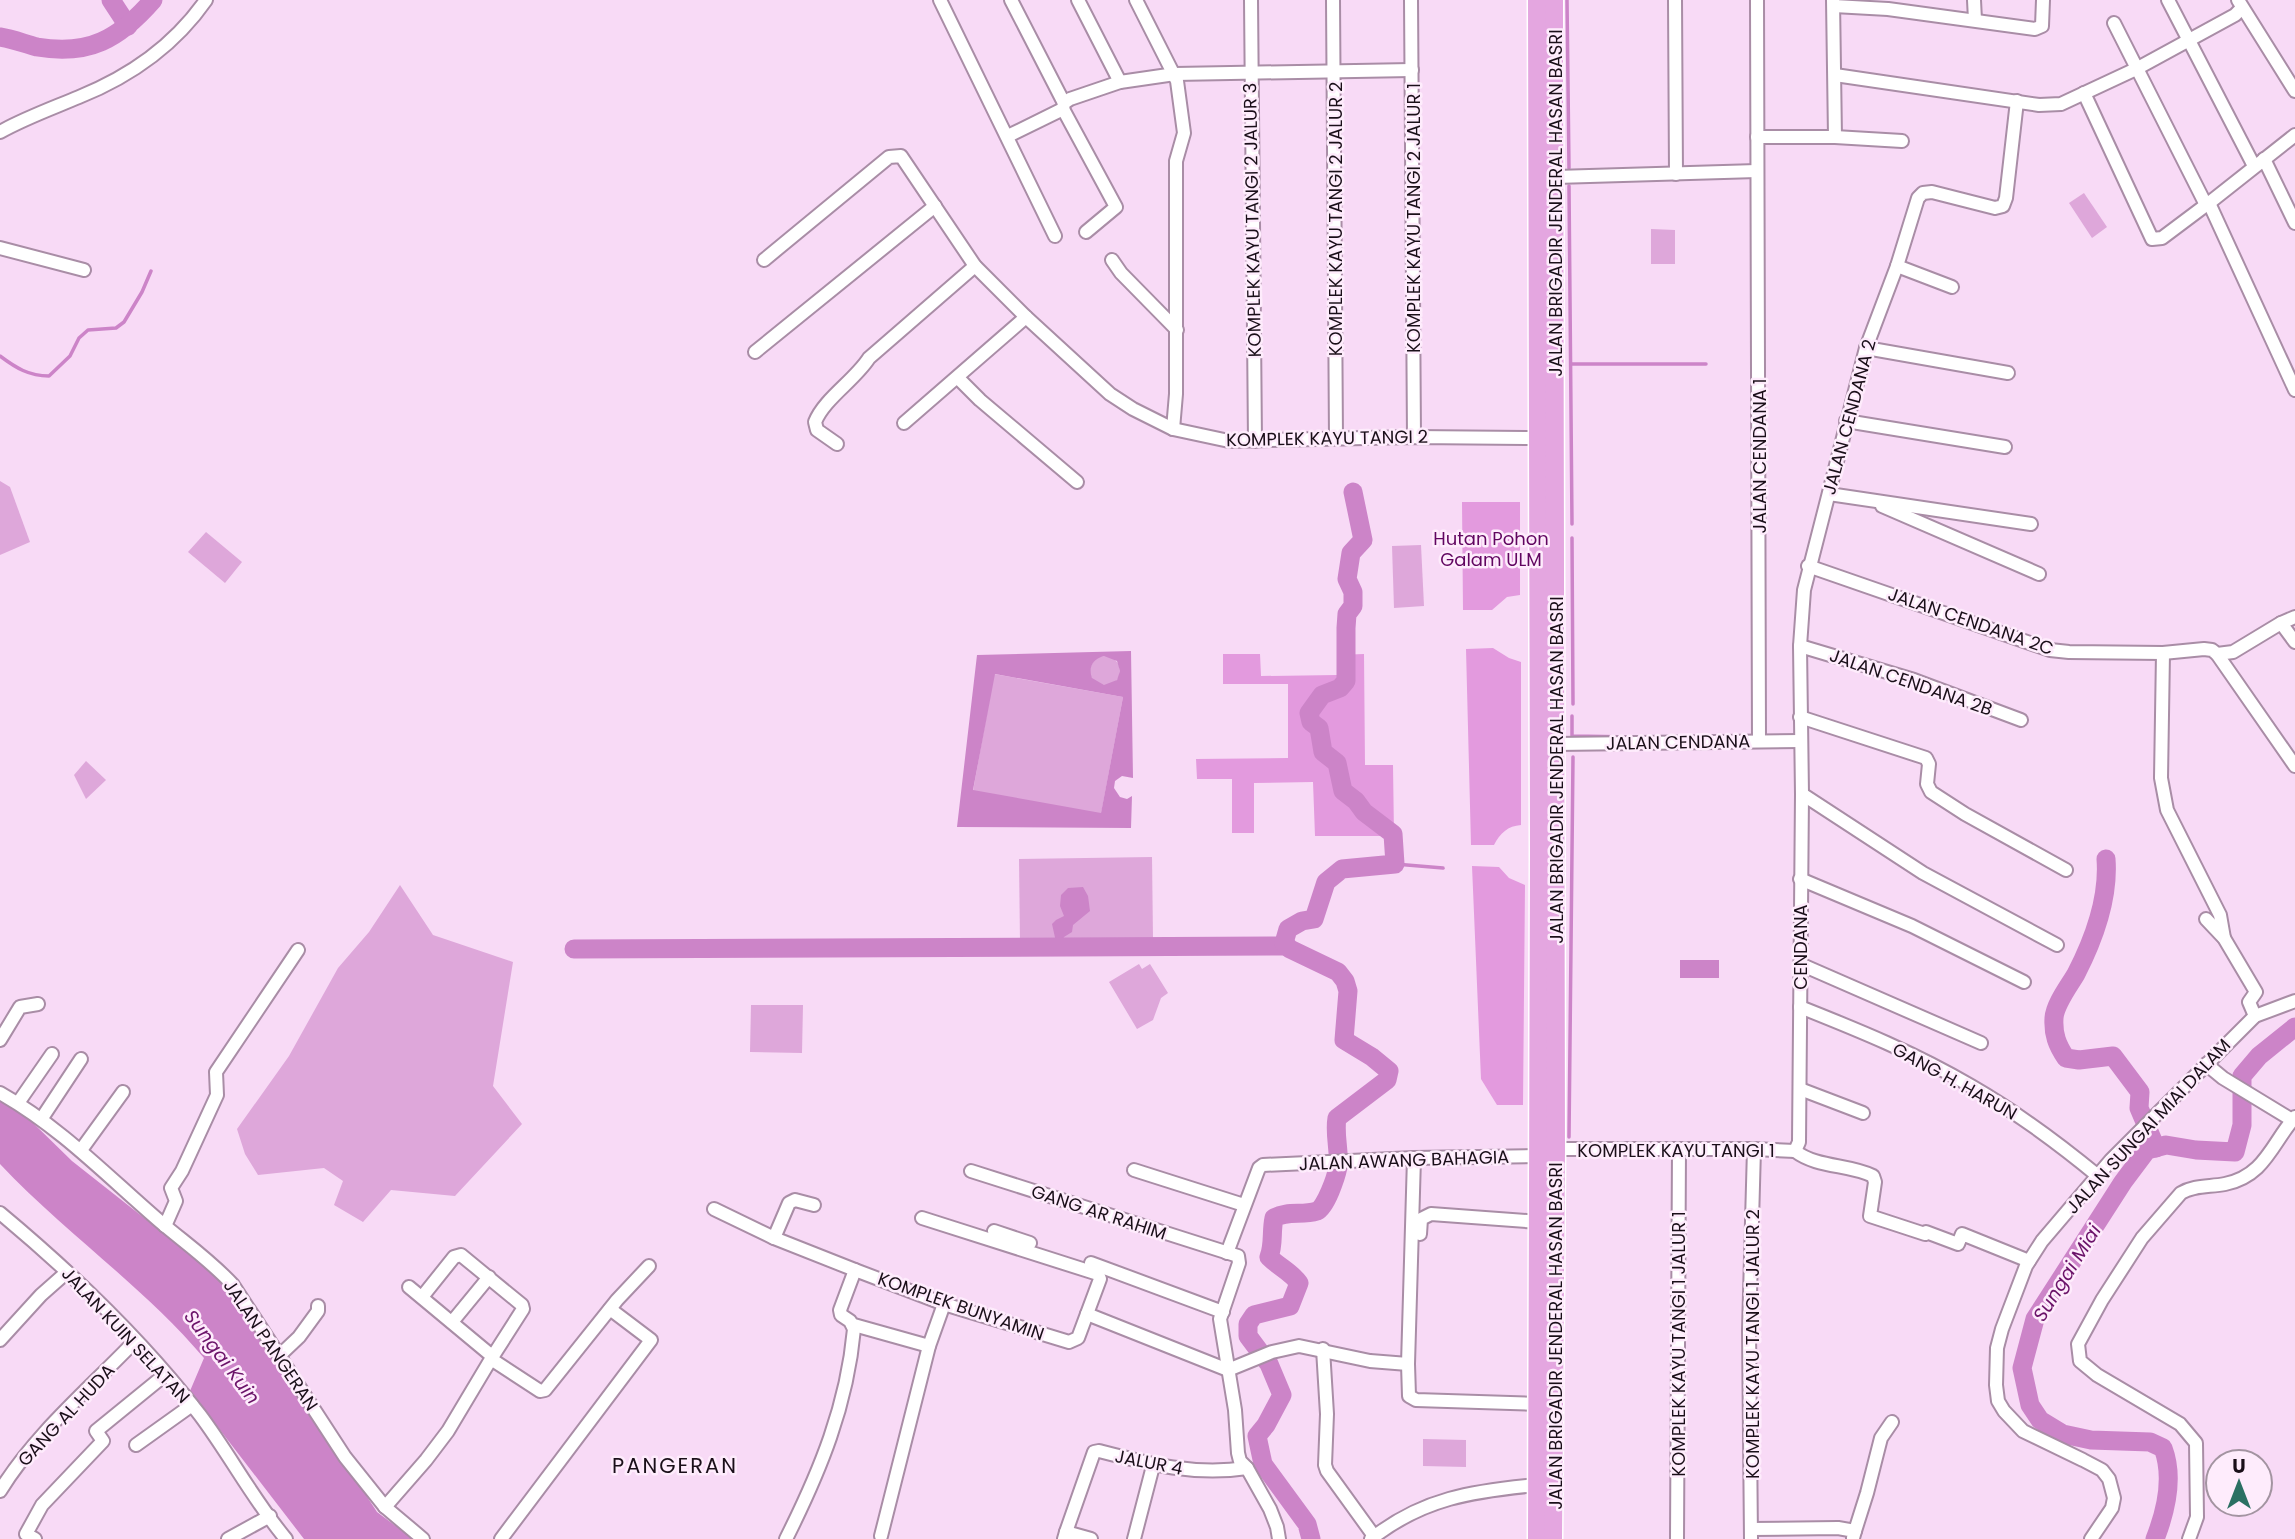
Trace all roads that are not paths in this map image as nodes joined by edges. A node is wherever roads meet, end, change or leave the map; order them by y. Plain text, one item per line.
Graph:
1 (206, 0) edge
2 (940, 0) edge
3 (1011, 0) edge
4 (1078, 0) edge
5 (1136, 0) edge
6 (1251, 0) edge
7 (1333, 0) edge
8 (1411, 0) edge
9 (1537, 0) edge
10 (1554, 0) edge
11 (1675, 0) edge
12 (1757, 0) edge
13 (1974, 0) edge
14 (2043, 0) edge
15 (2168, 0) edge
16 (1833, 3) edge
17 (2240, 4) edge
18 (1975, 20) junction
19 (2114, 23) dead end
20 (2188, 41) junction
21 (2136, 69) junction
22 (1334, 70) junction
23 (1412, 70) junction
24 (1250, 72) junction
25 (1175, 74) junction
26 (1835, 75) junction
27 (1120, 82) junction
28 (1546, 86) junction
29 (2295, 91) edge
30 (2084, 93) junction
31 (2017, 101) junction
32 (1546, 105) junction
33 (1064, 106) junction
34 (0, 132) edge
35 (2295, 135) edge
36 (1008, 136) junction
37 (1757, 137) junction
38 (1835, 137) junction
39 (1902, 141) dead end
40 (2259, 163) junction
41 (1757, 172) junction
42 (1676, 174) junction
43 (1556, 177) junction
44 (2207, 204) junction
45 (935, 206) junction
46 (2295, 223) edge
47 (1086, 232) dead end
48 (1055, 236) dead end
49 (0, 248) edge
50 (764, 260) dead end
51 (1112, 260) dead end
52 (975, 266) junction
53 (1897, 266) junction
54 (84, 270) dead end
55 (1952, 288) dead end
56 (1026, 317) junction
57 (1177, 330) junction
58 (1866, 348) junction
59 (755, 352) dead end
60 (2008, 373) dead end
61 (958, 378) junction
62 (2295, 390) edge
63 (1846, 421) junction
64 (905, 423) dead end
65 (1173, 429) junction
66 (1414, 437) junction
67 (1336, 438) junction
68 (1538, 438) junction
69 (1255, 440) junction
70 (837, 444) dead end
71 (2005, 447) dead end
72 (1077, 482) dead end
73 (1829, 494) junction
74 (1869, 500) junction
75 (2031, 524) dead end
76 (1808, 566) junction
77 (2039, 575) dead end
78 (2295, 617) edge
79 (2281, 623) junction
80 (2295, 642) edge
81 (1800, 646) junction
82 (2162, 653) junction
83 (2217, 654) junction
84 (1800, 717) junction
85 (2021, 720) dead end
86 (1759, 741) junction
87 (1801, 741) junction
88 (1556, 744) junction
89 (2295, 766) edge
90 (1802, 794) junction
91 (2066, 870) dead end
92 (1800, 879) junction
93 (2206, 919) dead end
94 (2224, 938) junction
95 (2057, 945) dead end
96 (298, 950) dead end
97 (1800, 964) junction
98 (2024, 982) dead end
99 (2295, 1001) edge
100 (38, 1004) dead end
101 (1800, 1007) junction
102 (2255, 1016) junction
103 (0, 1040) edge
104 (1981, 1043) dead end
105 (52, 1054) dead end
106 (81, 1059) dead end
107 (2206, 1064) junction
108 (1800, 1089) junction
109 (122, 1092) dead end
110 (0, 1093) edge
111 (18, 1103) junction
112 (1863, 1113) dead end
113 (42, 1118) junction
114 (2293, 1118) edge
115 (1679, 1149) junction
116 (1754, 1149) junction
117 (81, 1150) junction
118 (1795, 1151) junction
119 (1548, 1153) junction
120 (1414, 1158) junction
121 (1134, 1170) dead end
122 (971, 1171) dead end
123 (2098, 1176) junction
124 (814, 1205) dead end
125 (1244, 1205) junction
126 (714, 1209) dead end
127 (0, 1213) edge
128 (922, 1218) dead end
129 (1539, 1222) junction
130 (165, 1226) junction
131 (994, 1231) dead end
132 (774, 1238) junction
133 (1227, 1253) junction
134 (2029, 1261) junction
135 (649, 1266) dead end
136 (855, 1270) junction
137 (67, 1272) junction
138 (489, 1277) junction
139 (409, 1287) dead end
140 (422, 1297) junction
141 (944, 1304) junction
142 (318, 1306) dead end
143 (610, 1309) junction
144 (1223, 1312) junction
145 (1087, 1314) junction
146 (1547, 1318) junction
147 (452, 1322) junction
148 (854, 1325) junction
149 (0, 1340) edge
150 (135, 1341) junction
151 (929, 1346) junction
152 (1323, 1349) junction
153 (280, 1355) junction
154 (492, 1357) junction
155 (1408, 1364) junction
156 (1228, 1370) junction
157 (166, 1374) junction
158 (1416, 1381) dead end
159 (1538, 1404) junction
160 (192, 1405) junction
161 (1892, 1422) dead end
162 (136, 1445) dead end
163 (1153, 1466) junction
164 (1247, 1468) junction
165 (1537, 1485) junction
166 (0, 1491) edge
167 (385, 1507) junction
168 (270, 1516) junction
169 (1390, 1534) edge
170 (1751, 1534) edge
171 (1065, 1535) edge
172 (1854, 1535) edge
173 (881, 1536) dead end
174 (28, 1537) edge
175 (1373, 1538) edge
176 (228, 1539) edge
177 (286, 1539) edge
178 (423, 1539) edge
179 (501, 1539) edge
180 (786, 1539) edge
181 (1091, 1539) edge
182 (1134, 1539) edge
183 (1279, 1539) edge
184 (1537, 1539) edge
185 (1553, 1539) edge
186 (1677, 1539) edge
187 (2091, 1539) edge
188 (2189, 1539) edge

1 - 34 street
2 - 36 street
3 - 33 street
4 - 27 street
5 - 25 street
6 - 24 street, KOMPLEK KAYU TANGI 2 JALUR 3
7 - 22 street, KOMPLEK KAYU TANGI 2 JALUR 2
8 - 23 street, KOMPLEK KAYU TANGI 2 JALUR 1
9 - 28 highway, JALAN BRIGADIR JENDERAL HASAN BASRI
10 - 28 highway, JALAN BRIGADIR JENDERAL HASAN BASRI
11 - 42 street
12 - 37 street, JALAN CENDANA 1
13 - 18 street
14 - 18 street
15 - 20 street
16 - 18 street
16 - 26 street
17 - 20 street
17 - 29 street
19 - 21 street
20 - 21 street
20 - 40 street
21 - 30 street
21 - 44 street
22 - 23 street
22 - 24 street
22 - 67 street, KOMPLEK KAYU TANGI 2 JALUR 2
23 - 66 street, KOMPLEK KAYU TANGI 2 JALUR 1
24 - 25 street
24 - 69 street, KOMPLEK KAYU TANGI 2 JALUR 3
25 - 27 street
25 - 57 street
26 - 31 street
26 - 38 street
27 - 33 street
28 - 32 highway, JALAN BRIGADIR JENDERAL HASAN BASRI
30 - 31 street
30 - 44 street
31 - 53 street, JALAN CENDANA 2
32 - 43 highway, JALAN BRIGADIR JENDERAL HASAN BASRI
32 - 68 highway, JALAN BRIGADIR JENDERAL HASAN BASRI
33 - 36 street
33 - 47 street
35 - 40 street
36 - 48 street
37 - 38 street
37 - 41 street, JALAN CENDANA 1
38 - 39 street
40 - 44 street
40 - 46 street
41 - 42 street
41 - 86 street, JALAN CENDANA 1
42 - 43 street
43 - 88 highway, JALAN BRIGADIR JENDERAL HASAN BASRI
44 - 62 street
45 - 50 street, KOMPLEK KAYU TANGI 2
45 - 52 street, KOMPLEK KAYU TANGI 2
45 - 59 street
49 - 54 street
51 - 57 street
52 - 56 street, KOMPLEK KAYU TANGI 2
52 - 70 street
53 - 55 street
53 - 58 street, JALAN CENDANA 2
56 - 61 street
56 - 65 street, KOMPLEK KAYU TANGI 2
57 - 65 street
58 - 60 street
58 - 63 street, JALAN CENDANA 2
61 - 64 street
61 - 72 street
63 - 71 street
63 - 73 street, JALAN CENDANA 2
65 - 69 street, KOMPLEK KAYU TANGI 2
66 - 67 street, KOMPLEK KAYU TANGI 2
66 - 68 street, KOMPLEK KAYU TANGI 2
67 - 69 street, KOMPLEK KAYU TANGI 2
68 - 119 highway, JALAN BRIGADIR JENDERAL HASAN BASRI
73 - 74 street
73 - 76 street, JALAN CENDANA 2
74 - 75 street
74 - 77 street
76 - 81 street, JALAN CENDANA 2
76 - 82 street, JALAN CENDANA 2C
78 - 79 street, JALAN CENDANA 2C
79 - 80 street
79 - 83 street, JALAN CENDANA 2C
81 - 84 street, JALAN CENDANA 2
81 - 85 street, JALAN CENDANA 2B
82 - 83 street, JALAN CENDANA 2C
82 - 94 street
83 - 89 street
84 - 87 street, JALAN CENDANA 2
84 - 91 street
86 - 87 street, JALAN CENDANA
86 - 88 street, JALAN CENDANA
87 - 90 street, CENDANA
88 - 119 highway, JALAN BRIGADIR JENDERAL HASAN BASRI
90 - 92 street, CENDANA
90 - 95 street
92 - 97 street, CENDANA
92 - 98 street
93 - 94 street
94 - 102 street
96 - 130 street
97 - 101 street, CENDANA
97 - 104 street
99 - 102 street, JALAN SUNGAI MIAI DALAM
100 - 103 street
101 - 108 street, CENDANA
101 - 123 street, GANG H. HARUN
102 - 107 street, JALAN SUNGAI MIAI DALAM
105 - 111 street
106 - 113 street
107 - 114 street
107 - 123 street, JALAN SUNGAI MIAI DALAM
108 - 112 street
108 - 118 street, CENDANA
109 - 117 street
110 - 111 street, JALAN PANGERAN
111 - 113 street, JALAN PANGERAN
113 - 117 street, JALAN PANGERAN
114 - 188 street
115 - 116 street, KOMPLEK KAYU TANGI 1
115 - 119 street, KOMPLEK KAYU TANGI 1
115 - 186 street, KOMPLEK KAYU TANGI 1 JALUR 1
116 - 118 street, KOMPLEK KAYU TANGI 1
116 - 170 street, KOMPLEK KAYU TANGI 1 JALUR 2
117 - 130 street, JALAN PANGERAN
118 - 134 street, KOMPLEK KAYU TANGI 1
119 - 120 street, JALAN AWANG BAHAGIA
119 - 129 highway, JALAN BRIGADIR JENDERAL HASAN BASRI
119 - 146 highway, JALAN BRIGADIR JENDERAL HASAN BASRI
120 - 125 street, JALAN AWANG BAHAGIA
120 - 155 street
121 - 125 street
122 - 133 street, GANG AR RAHIM
123 - 134 street, JALAN SUNGAI MIAI DALAM
124 - 132 street
125 - 133 street
126 - 132 street
127 - 137 street, JALAN KUIN SELATAN
128 - 145 street, KOMPLEK BUNYAMIN
129 - 146 highway, JALAN BRIGADIR JENDERAL HASAN BASRI
129 - 158 street
130 - 153 street, JALAN PANGERAN
131 - 144 street
132 - 136 street
133 - 144 street
134 - 187 street, JALAN SUNGAI MIAI DALAM
135 - 143 street
136 - 141 street, KOMPLEK BUNYAMIN
136 - 148 street, KOMPLEK BUNYAMIN
137 - 149 street
137 - 150 street, JALAN KUIN SELATAN
138 - 140 street
138 - 147 street
138 - 154 street
139 - 140 street
140 - 147 street
141 - 145 street, KOMPLEK BUNYAMIN
141 - 151 street
142 - 153 street
143 - 154 street
143 - 179 street
144 - 156 street
145 - 156 street
146 - 159 highway, JALAN BRIGADIR JENDERAL HASAN BASRI
146 - 185 highway, JALAN BRIGADIR JENDERAL HASAN BASRI
147 - 154 street
148 - 151 street
148 - 180 street, KOMPLEK BUNYAMIN
150 - 157 street, JALAN KUIN SELATAN
150 - 166 street, GANG AL HUDA
151 - 173 street
152 - 155 street
152 - 156 street
152 - 175 street
153 - 167 street, JALAN PANGERAN
154 - 167 street
155 - 159 street
156 - 164 street
157 - 160 street, JALAN KUIN SELATAN
157 - 174 street
159 - 165 highway, JALAN BRIGADIR JENDERAL HASAN BASRI
160 - 162 street
160 - 168 street, JALAN KUIN SELATAN
161 - 172 street
163 - 164 street, JALUR 4
163 - 171 street, JALUR 4
163 - 182 street
164 - 183 street
165 - 169 street
165 - 184 highway, JALAN BRIGADIR JENDERAL HASAN BASRI
167 - 178 street, JALAN PANGERAN
168 - 176 street
168 - 177 street, JALAN KUIN SELATAN
169 - 175 street
170 - 172 street
171 - 181 street

